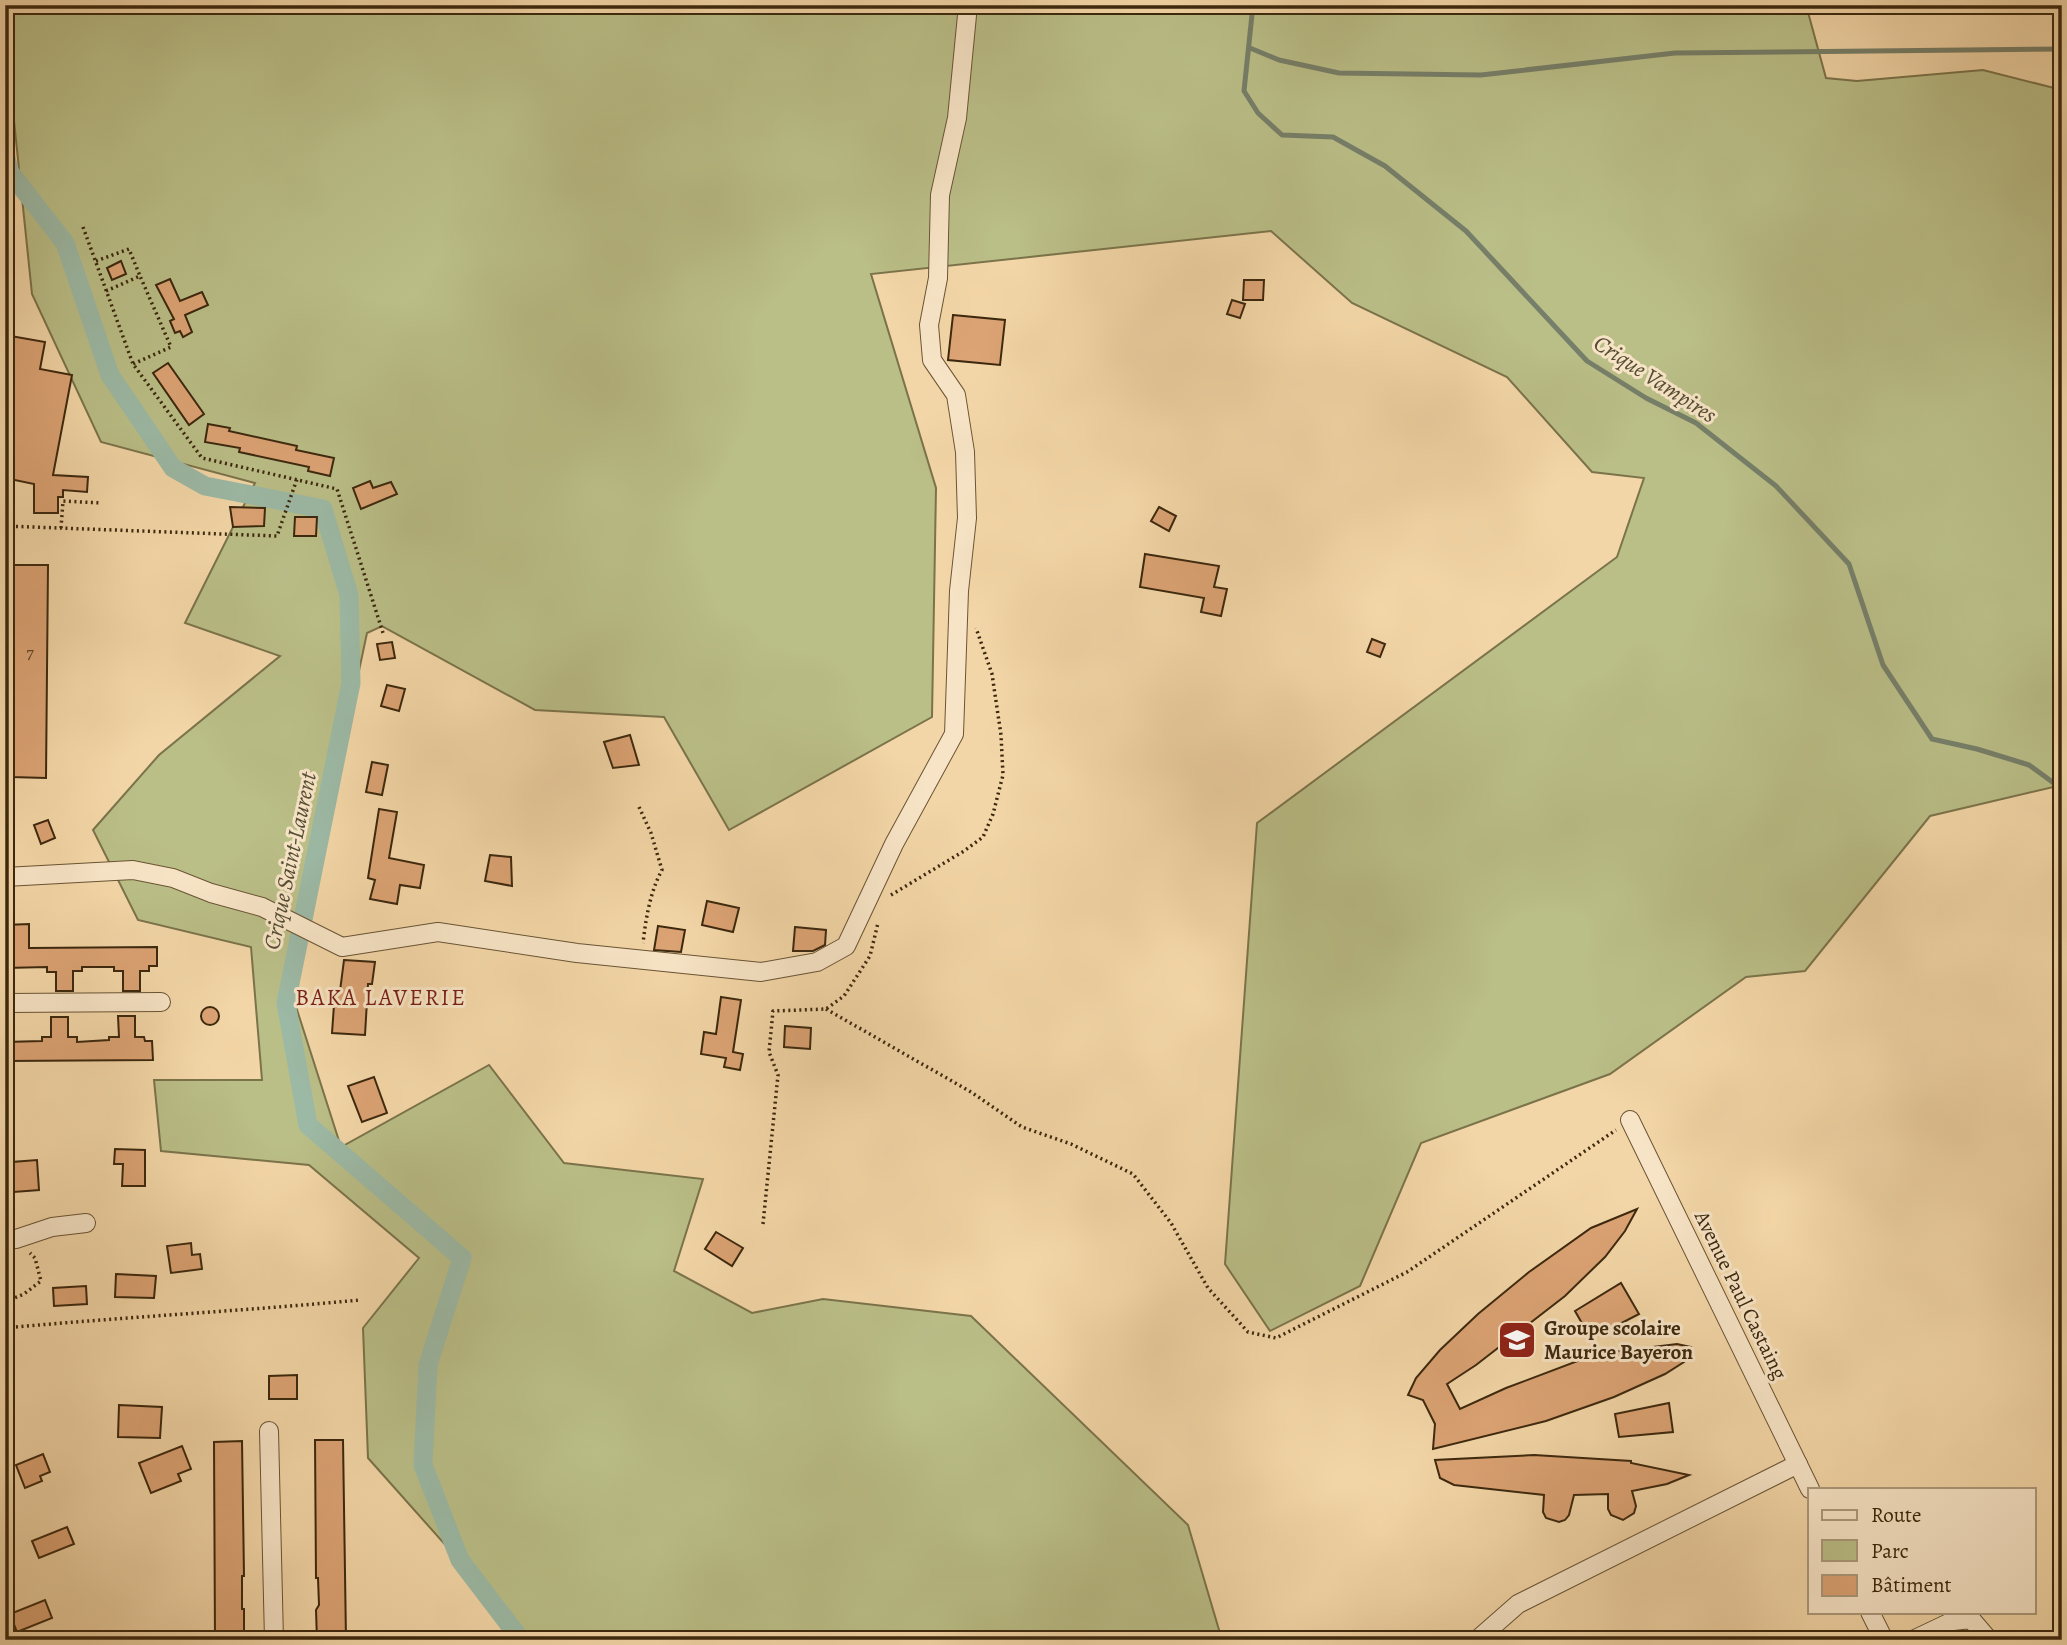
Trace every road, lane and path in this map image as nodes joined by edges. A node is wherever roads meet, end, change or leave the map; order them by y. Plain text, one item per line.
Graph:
1 (968, 5) edge
2 (83, 227) dead end
3 (96, 261) junction
4 (140, 276) junction
5 (106, 291) junction
6 (133, 363) junction
7 (297, 480) junction
8 (101, 503) dead end
9 (5, 526) edge
10 (61, 528) junction
11 (959, 592) junction
12 (384, 636) dead end
13 (639, 807) dead end
14 (8, 877) edge
15 (887, 897) dead end
16 (878, 923) dead end
17 (640, 959) junction
18 (161, 1002) dead end
19 (5, 1003) edge
20 (826, 1009) junction
21 (1630, 1120) joint
22 (86, 1223) dead end
23 (764, 1224) dead end
24 (11, 1240) edge
25 (360, 1300) dead end
26 (5, 1302) edge
27 (5, 1328) edge
28 (269, 1431) dead end
29 (1798, 1464) junction
30 (1810, 1488) edge
31 (1871, 1614) edge
32 (274, 1640) edge
33 (1477, 1640) edge
34 (1884, 1640) edge
35 (1913, 1640) edge
36 (1989, 1640) edge

1 - 11 street
2 - 3 path
3 - 4 path
3 - 5 path
4 - 5 path
4 - 6 path
5 - 6 path
6 - 7 path
7 - 10 path
7 - 12 path
8 - 10 path
9 - 10 path
11 - 15 path
11 - 17 street
13 - 17 path
14 - 17 street
16 - 20 path
18 - 19 street
20 - 21 path
20 - 23 path
21 - 29 street, Avenue Paul Castaing
22 - 24 street
24 - 26 path
25 - 27 path
28 - 32 street
29 - 30 street, Avenue Paul Castaing
29 - 33 street
31 - 34 street
35 - 36 street

